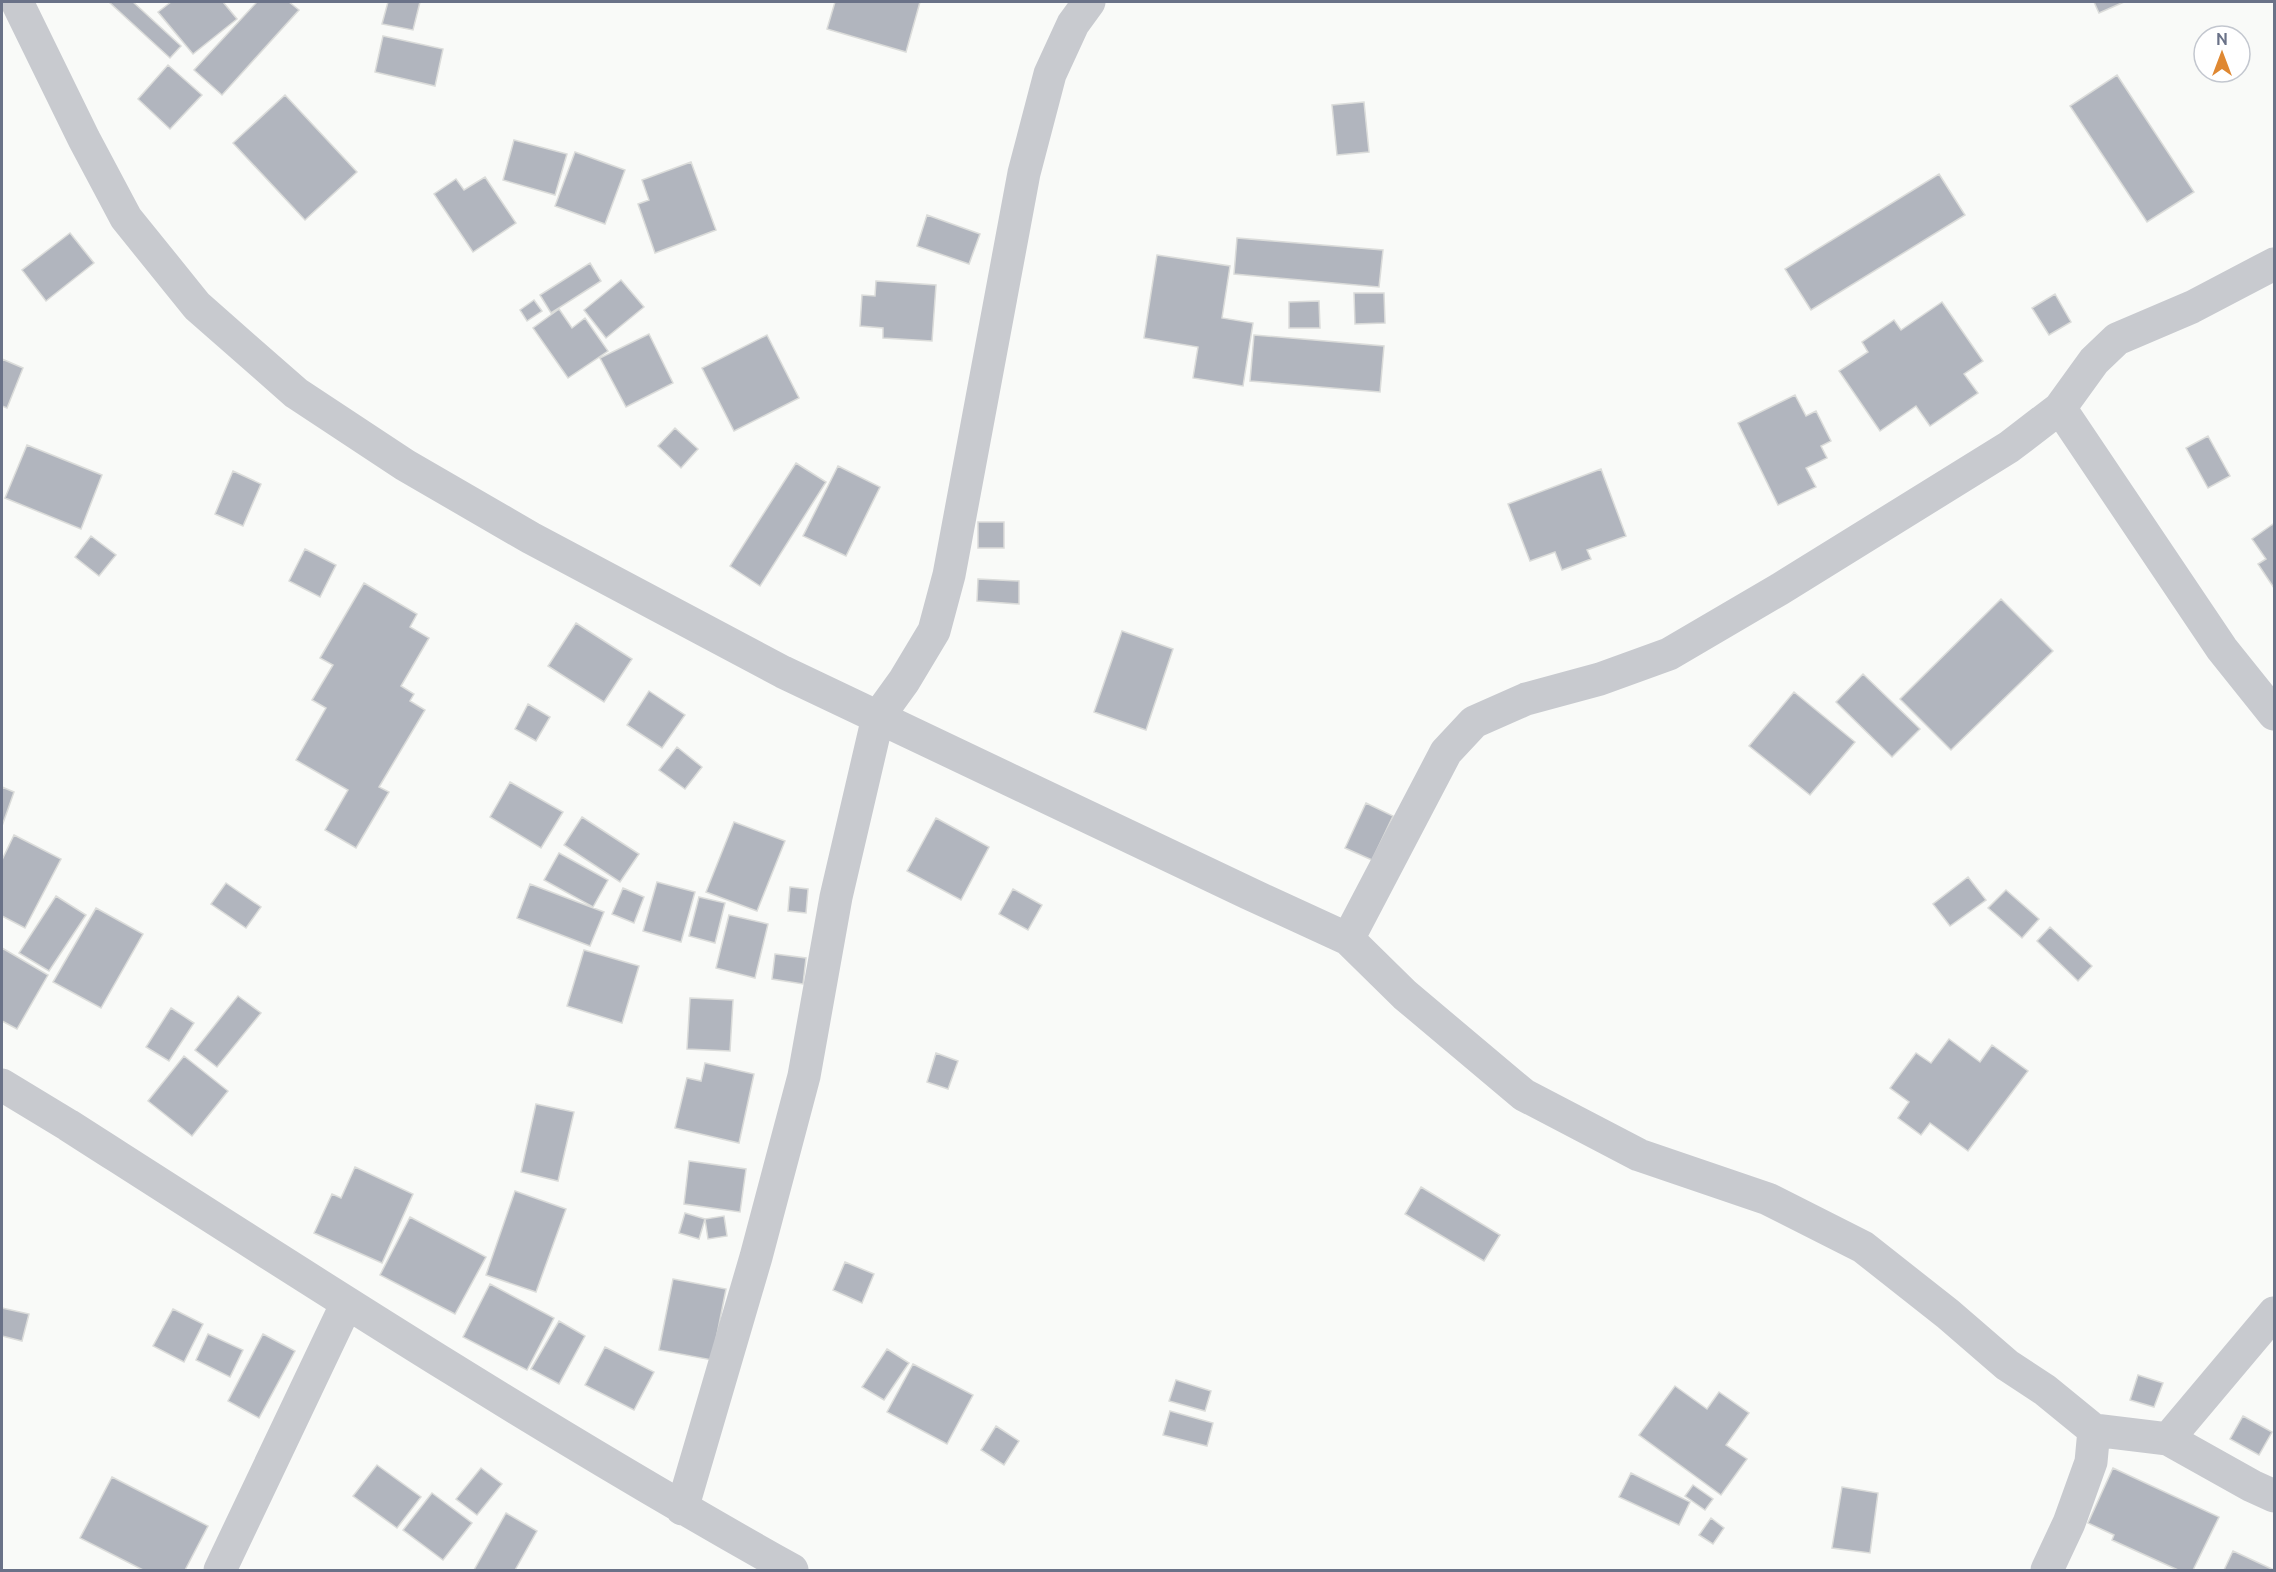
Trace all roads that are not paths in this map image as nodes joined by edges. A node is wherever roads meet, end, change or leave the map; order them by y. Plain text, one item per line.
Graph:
1 (17, 2) edge
2 (1089, 2) edge
3 (2274, 264) edge
4 (2060, 408) junction
5 (2274, 714) edge
6 (878, 717) junction
7 (1348, 939) junction
8 (2, 1085) edge
9 (347, 1303) junction
10 (2274, 1313) edge
11 (2094, 1430) junction
12 (2168, 1439) junction
13 (2274, 1496) edge
14 (682, 1509) junction
15 (220, 1570) edge
16 (792, 1570) edge
17 (2047, 1570) edge

1 - 6 street
2 - 6 street
3 - 4 street
4 - 5 street
4 - 7 street
6 - 7 street
6 - 14 street
7 - 11 street
8 - 9 street
9 - 14 street
9 - 15 street
10 - 12 street
11 - 12 street
11 - 17 street
12 - 13 street
14 - 16 street

